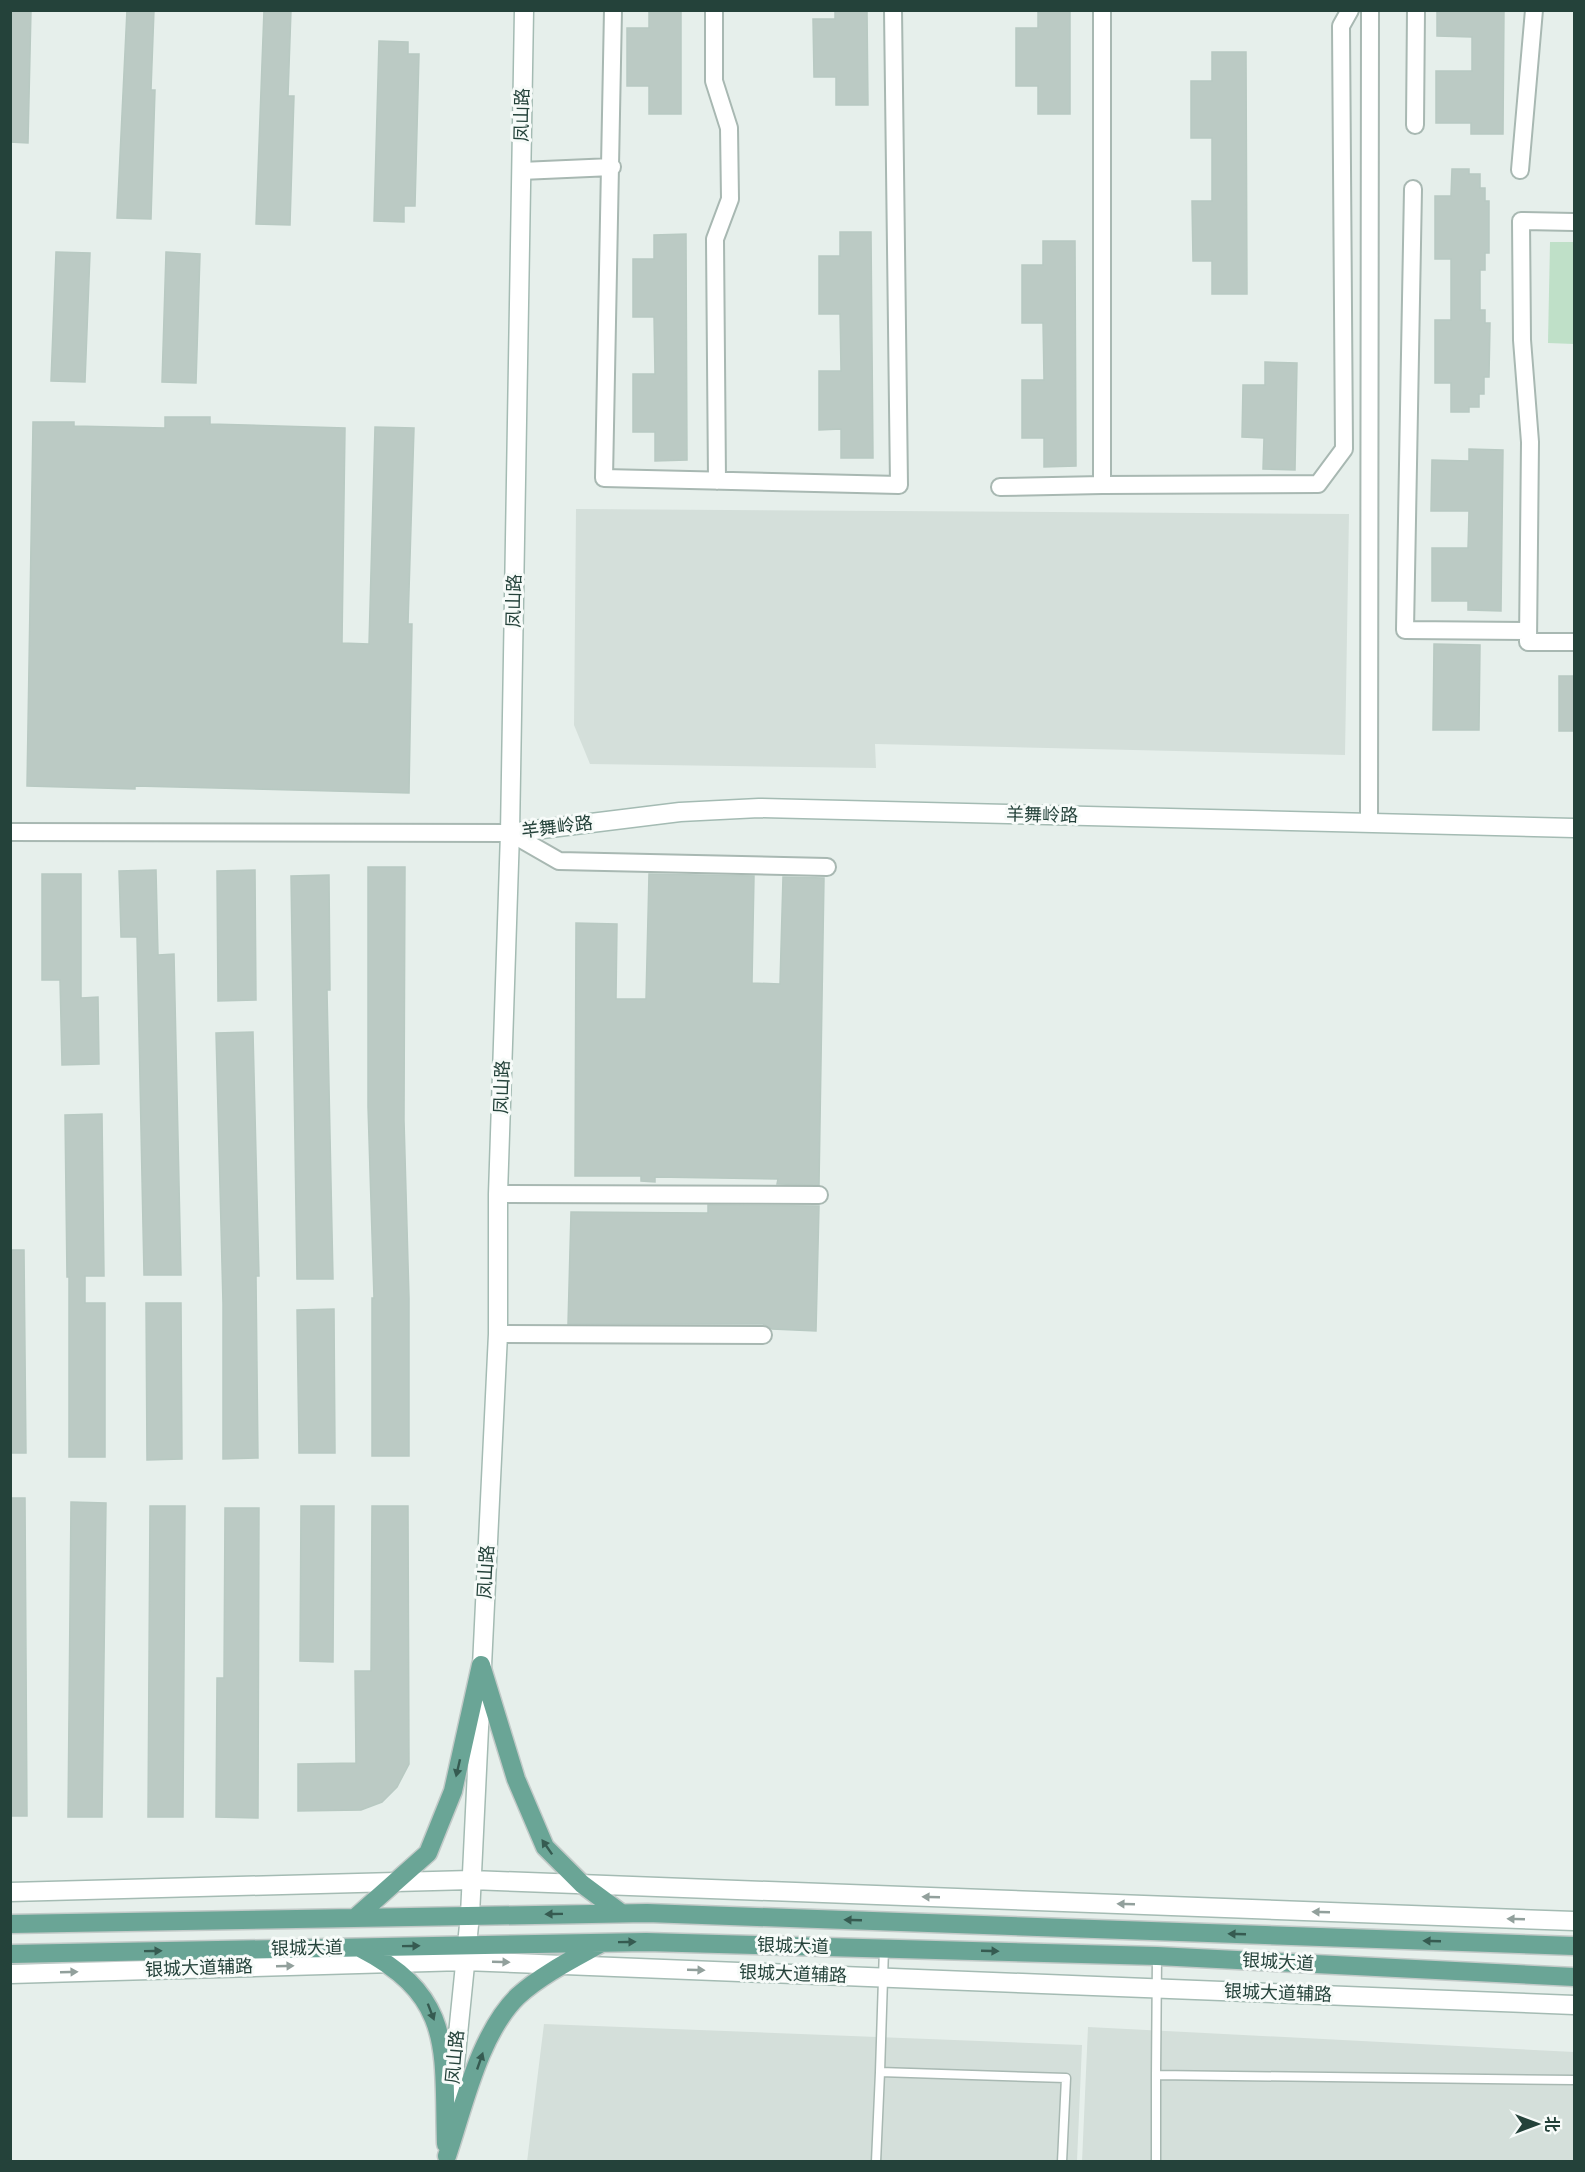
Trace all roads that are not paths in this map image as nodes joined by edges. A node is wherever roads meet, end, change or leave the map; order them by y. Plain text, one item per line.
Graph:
1 (524, 10) edge
2 (613, 10) edge
3 (714, 10) edge
4 (893, 10) edge
5 (1102, 10) edge
6 (1350, 10) edge
7 (1370, 10) edge
8 (1416, 10) edge
9 (1534, 10) edge
10 (1415, 125) dead end
11 (612, 167) junction
12 (1520, 170) dead end
13 (521, 171) junction
14 (1413, 189) dead end
15 (1575, 222) edge
16 (717, 481) junction
17 (1102, 485) junction
18 (1000, 487) dead end
19 (1528, 631) junction
20 (1575, 642) edge
21 (1369, 823) junction
22 (1575, 828) edge
23 (10, 832) edge
24 (510, 833) junction
25 (827, 867) dead end
26 (498, 1194) junction
27 (819, 1194) dead end
28 (498, 1334) junction
29 (763, 1335) dead end
30 (482, 1665) junction
31 (471, 1880) junction
32 (392, 1882) junction
33 (582, 1884) junction
34 (10, 1892) edge
35 (621, 1913) junction
36 (470, 1915) junction
37 (356, 1917) junction
38 (1575, 1921) edge
39 (10, 1924) edge
40 (602, 1942) junction
41 (1575, 1946) edge
42 (358, 1947) junction
43 (884, 1948) junction
44 (465, 1952) junction
45 (10, 1954) edge
46 (1156, 1956) junction
47 (389, 1963) junction
48 (564, 1964) junction
49 (10, 1974) edge
50 (1575, 1977) edge
51 (1575, 2005) edge
52 (880, 2072) junction
53 (1156, 2075) junction
54 (1575, 2080) edge
55 (446, 2159) edge
56 (876, 2162) edge
57 (1062, 2162) edge
58 (1156, 2162) edge

1 - 13 street, 凤山路
2 - 11 street
3 - 16 street
4 - 16 street
5 - 17 street
6 - 17 street
7 - 21 street
8 - 10 street
9 - 12 street
11 - 13 street
11 - 16 street
13 - 24 street, 凤山路
14 - 19 street
15 - 19 street
17 - 18 street
19 - 20 street
21 - 22 street, 羊舞岭路
21 - 24 street, 羊舞岭路
23 - 24 street
24 - 25 street
24 - 26 street, 凤山路
26 - 27 street
26 - 28 street, 凤山路
28 - 29 street
28 - 30 street, 凤山路
30 - 31 street, 凤山路
30 -> 32 main road
33 -> 30 main road
31 - 32 street
31 - 33 street
31 - 36 street, 凤山路
32 - 34 street
32 - 37 main road
33 - 35 main road
38 -> 33 street
35 -> 36 main road, 银城大道
41 -> 35 main road, 银城大道
36 - 37 main road, 银城大道
36 - 44 street, 凤山路
37 - 39 main road, 银城大道
40 -> 43 main road, 银城大道
40 - 44 main road, 银城大道
40 - 48 main road
42 -> 44 main road, 银城大道
45 -> 42 main road, 银城大道
42 - 47 main road
43 -> 46 main road, 银城大道
43 - 52 lane
44 - 47 street, 银城大道辅路
44 -> 48 street, 银城大道辅路
44 - 55 street, 凤山路
46 - 50 main road, 银城大道
46 - 53 lane
49 -> 47 street, 银城大道辅路
47 -> 55 main road
48 -> 51 street, 银城大道辅路
55 -> 48 main road
52 - 56 lane
52 - 57 lane
53 - 54 lane
53 - 58 lane

